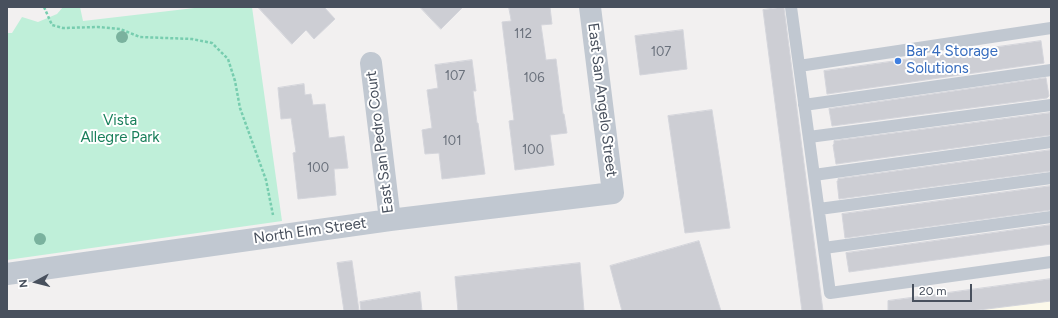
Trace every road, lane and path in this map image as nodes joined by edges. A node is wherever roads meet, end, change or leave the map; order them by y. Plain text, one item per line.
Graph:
1 (44, 7) edge
2 (590, 7) edge
3 (791, 7) edge
4 (1051, 28) edge
5 (370, 63) dead end
6 (799, 66) junction
7 (1051, 70) edge
8 (804, 105) junction
9 (1051, 105) edge
10 (808, 137) junction
11 (1051, 142) edge
12 (814, 175) junction
13 (1051, 178) edge
14 (614, 193) joint
15 (819, 209) junction
16 (1051, 217) edge
17 (390, 220) junction
18 (276, 236) junction
19 (824, 248) junction
20 (1051, 262) edge
21 (7, 274) edge

1 - 18 path
2 - 14 street, East San Angelo Street
3 - 6 lane
4 - 6 lane
5 - 17 street, East San Pedro Court
6 - 8 lane
7 - 8 lane
8 - 10 lane
9 - 10 lane
10 - 12 lane
11 - 12 lane
12 - 15 lane
13 - 15 lane
14 - 17 street, North Elm Street
15 - 19 lane
16 - 19 lane
17 - 18 street, North Elm Street
18 - 21 street, North Elm Street
19 - 20 lane

